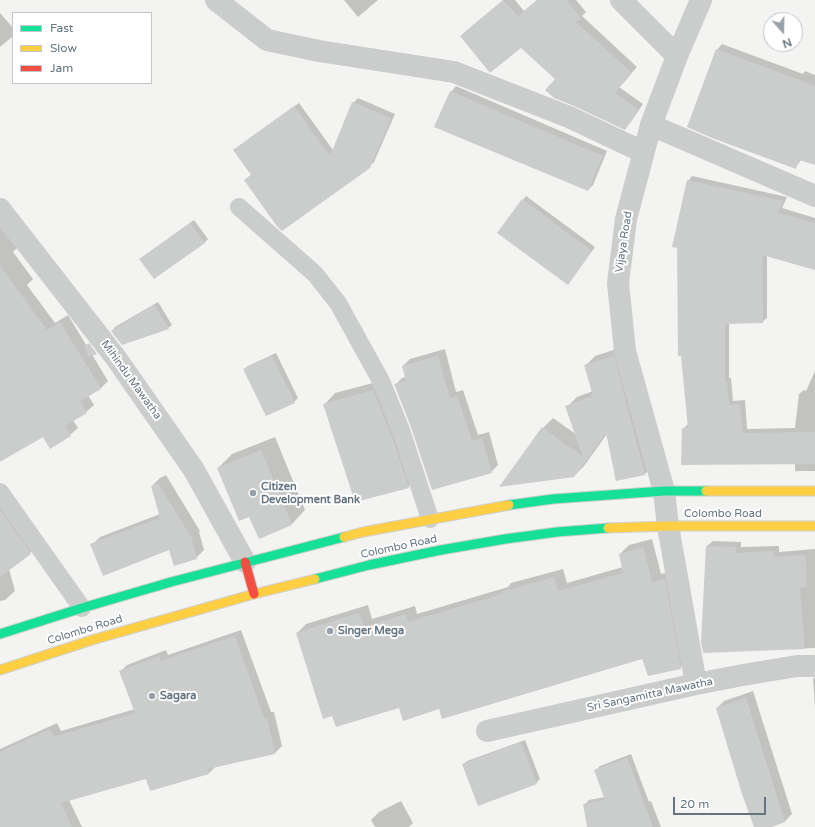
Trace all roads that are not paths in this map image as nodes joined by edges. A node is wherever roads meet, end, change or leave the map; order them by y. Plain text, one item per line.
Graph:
1 (216, 0) edge
2 (621, 0) edge
3 (701, 0) edge
4 (677, 56) junction
5 (651, 125) junction
6 (643, 152) junction
7 (815, 196) edge
8 (239, 207) dead end
9 (0, 209) edge
10 (664, 491) junction
11 (815, 491) edge
12 (0, 492) edge
13 (430, 519) junction
14 (668, 526) junction
15 (815, 526) edge
16 (245, 562) junction
17 (254, 594) junction
18 (82, 608) junction
19 (0, 634) edge
20 (815, 666) edge
21 (0, 670) edge
22 (696, 684) junction
23 (487, 731) dead end

1 - 6 street
2 - 4 street
3 - 4 street, Vijaya Road
4 - 5 street, Vijaya Road
5 - 6 street, Vijaya Road
5 - 7 street
6 - 10 street, Vijaya Road
8 - 13 lane
9 - 16 street, Mihindu Mawatha
10 - 11 main road, Colombo Road
10 - 13 main road, Colombo Road
10 - 14 street, Vijaya Road
12 - 18 lane
13 - 16 main road, Colombo Road
14 - 15 main road, Colombo Road
14 - 17 main road, Colombo Road
14 - 22 street, Vijaya Road
16 - 17 main road
16 - 18 main road, Colombo Road
17 - 21 main road, Colombo Road
18 - 19 main road, Colombo Road
20 - 22 street, Sri Sangamitta Mawatha
22 - 23 street, Sri Sangamitta Mawatha

